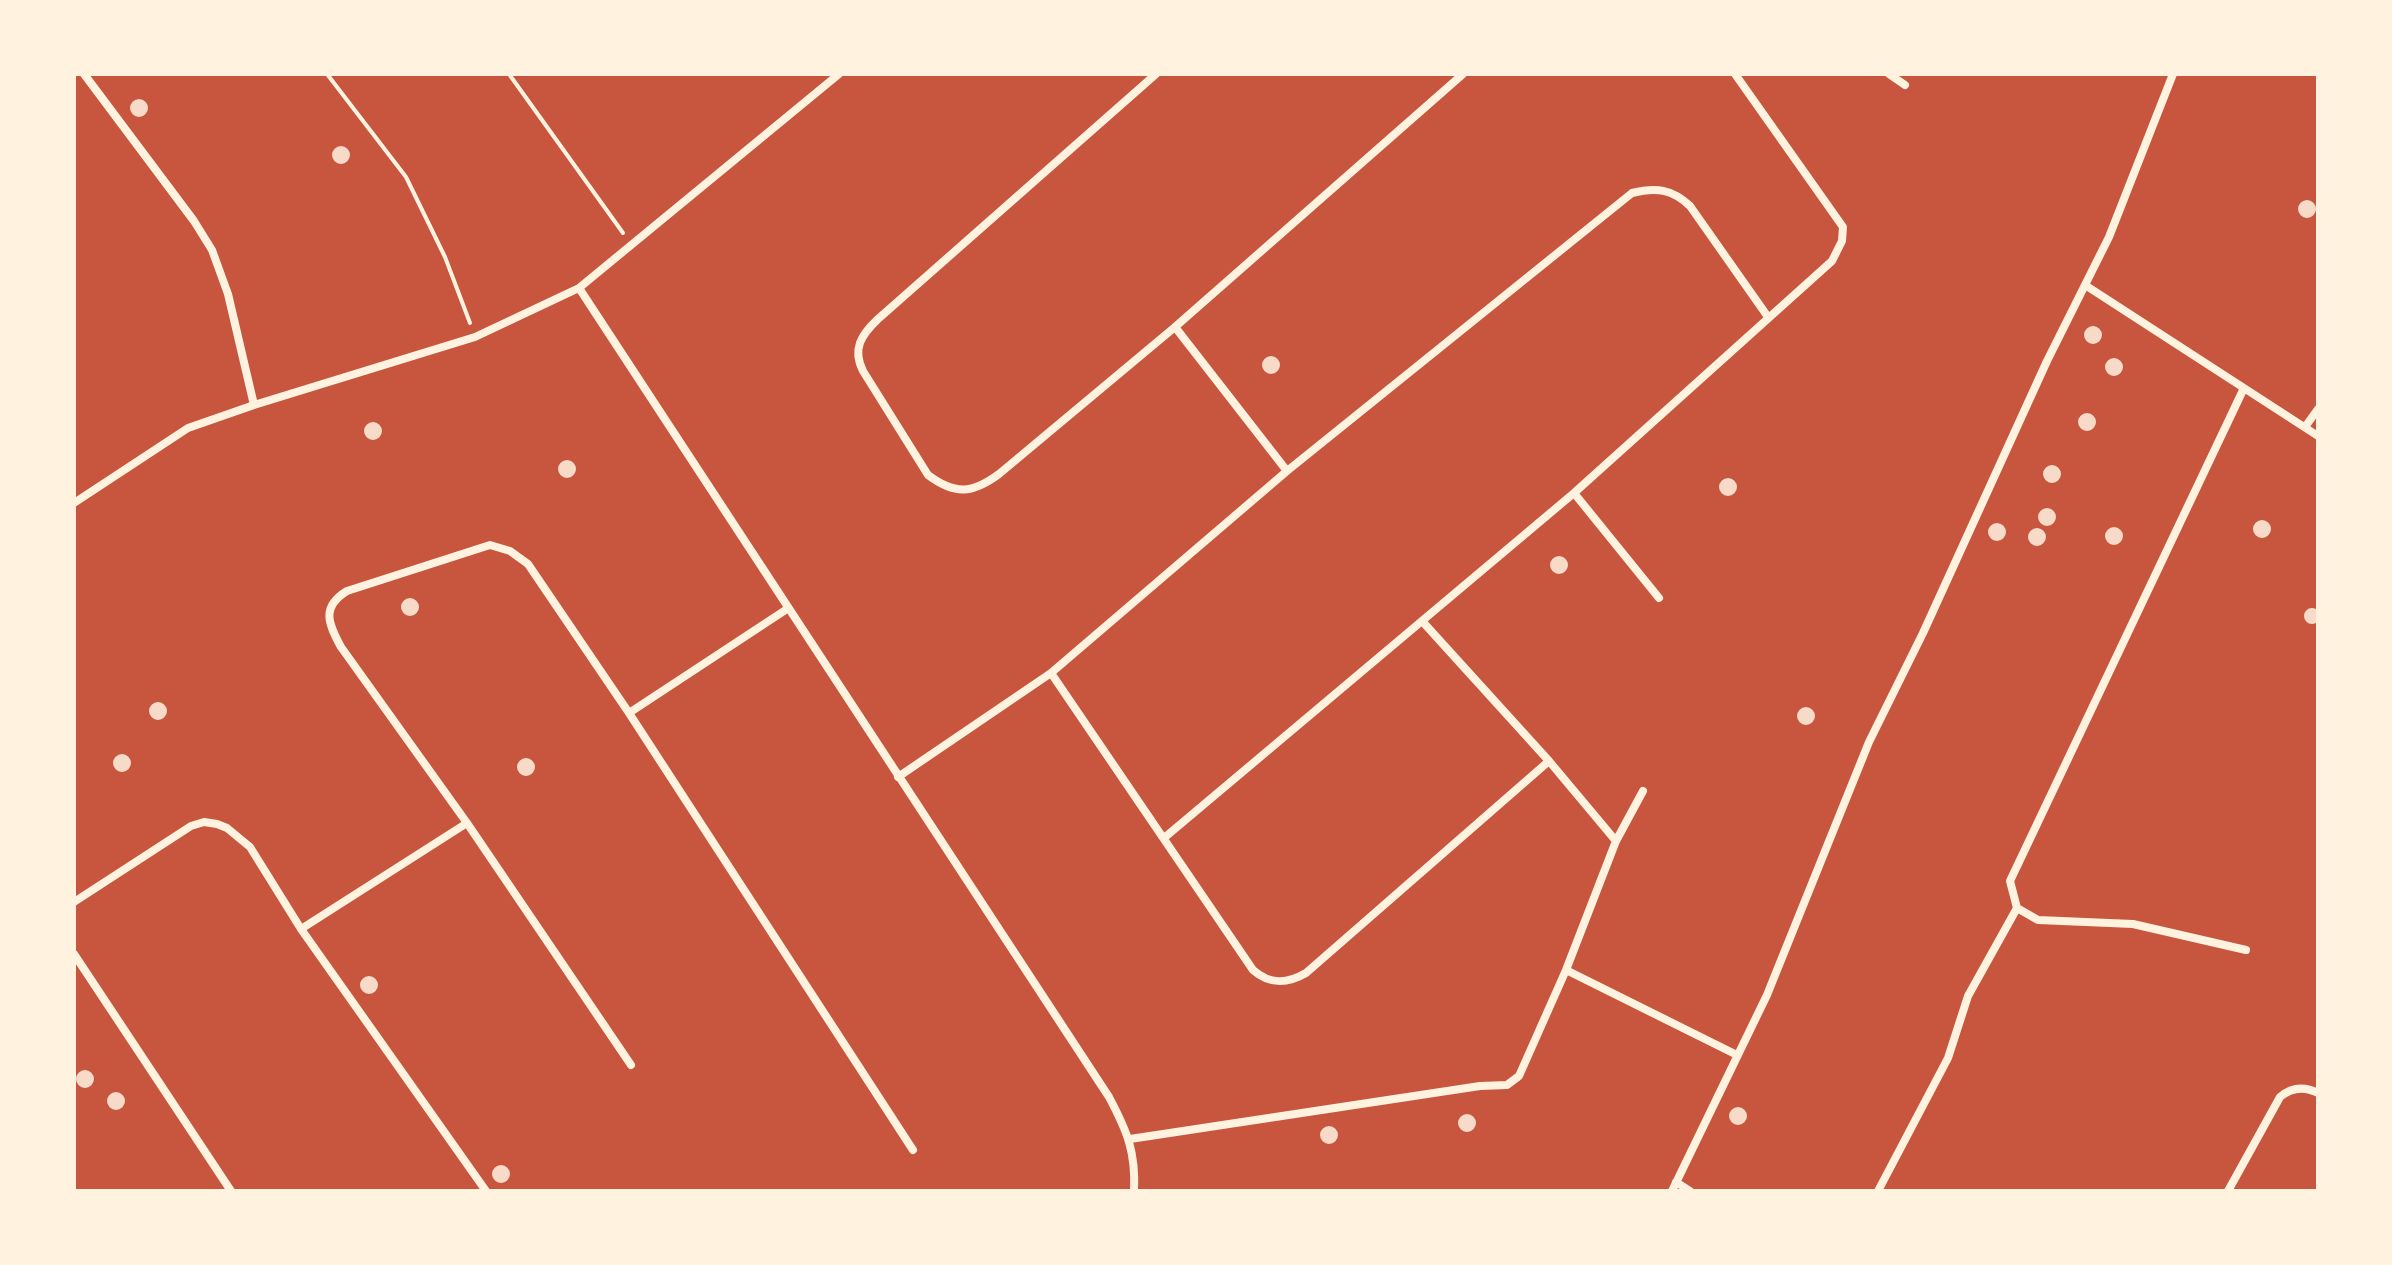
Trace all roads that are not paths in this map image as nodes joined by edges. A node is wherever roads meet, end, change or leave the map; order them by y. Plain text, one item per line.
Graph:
1 (84, 74) edge
2 (839, 74) edge
3 (1156, 74) edge
4 (1463, 74) edge
5 (1735, 74) edge
6 (1889, 74) edge
7 (2173, 74) edge
8 (1905, 85) dead end
9 (2085, 285) junction
10 (579, 288) junction
11 (1768, 317) junction
12 (1175, 327) junction
13 (2244, 388) junction
14 (254, 405) junction
15 (2318, 409) edge
16 (2305, 427) junction
17 (2318, 436) edge
18 (1287, 471) junction
19 (1574, 493) junction
20 (74, 503) edge
21 (1659, 598) dead end
22 (787, 609) junction
23 (1422, 621) junction
24 (1051, 673) junction
25 (629, 713) junction
26 (1549, 761) junction
27 (898, 777) junction
28 (1643, 791) dead end
29 (467, 823) junction
30 (1164, 838) junction
31 (1616, 841) junction
32 (74, 902) edge
33 (2017, 908) junction
34 (301, 929) junction
35 (2246, 950) dead end
36 (74, 954) edge
37 (1566, 970) junction
38 (1737, 1055) junction
39 (631, 1065) dead end
40 (2318, 1093) edge
41 (1130, 1139) junction
42 (913, 1150) dead end
43 (1676, 1182) junction
44 (231, 1191) edge
45 (486, 1191) edge
46 (1134, 1191) edge
47 (1672, 1191) edge
48 (1690, 1191) edge
49 (1878, 1191) edge
50 (2228, 1191) edge

1 - 14 street
2 - 10 street
3 - 12 street
4 - 12 street
5 - 11 street
6 - 8 street
7 - 9 street
9 - 13 street
9 - 38 street
10 - 14 street
10 - 22 street
11 - 18 street
11 - 19 street
12 - 18 street
13 - 16 street
13 - 33 street
14 - 20 street
15 - 16 street
16 - 17 street
18 - 24 street
19 - 21 street
19 - 23 street
22 - 25 street
22 - 27 street
23 - 26 street
23 - 30 street
24 - 27 street
24 - 30 street
25 - 29 street
25 - 42 street
26 - 30 street
26 - 31 street
27 - 41 street
28 - 31 street
29 - 34 street
29 - 39 street
31 - 37 street
32 - 34 street
33 - 35 street
33 - 49 street
34 - 45 street
36 - 44 street
37 - 38 street
37 - 41 street
38 - 43 street
40 - 50 street
41 - 46 street
43 - 47 street
43 - 48 street

